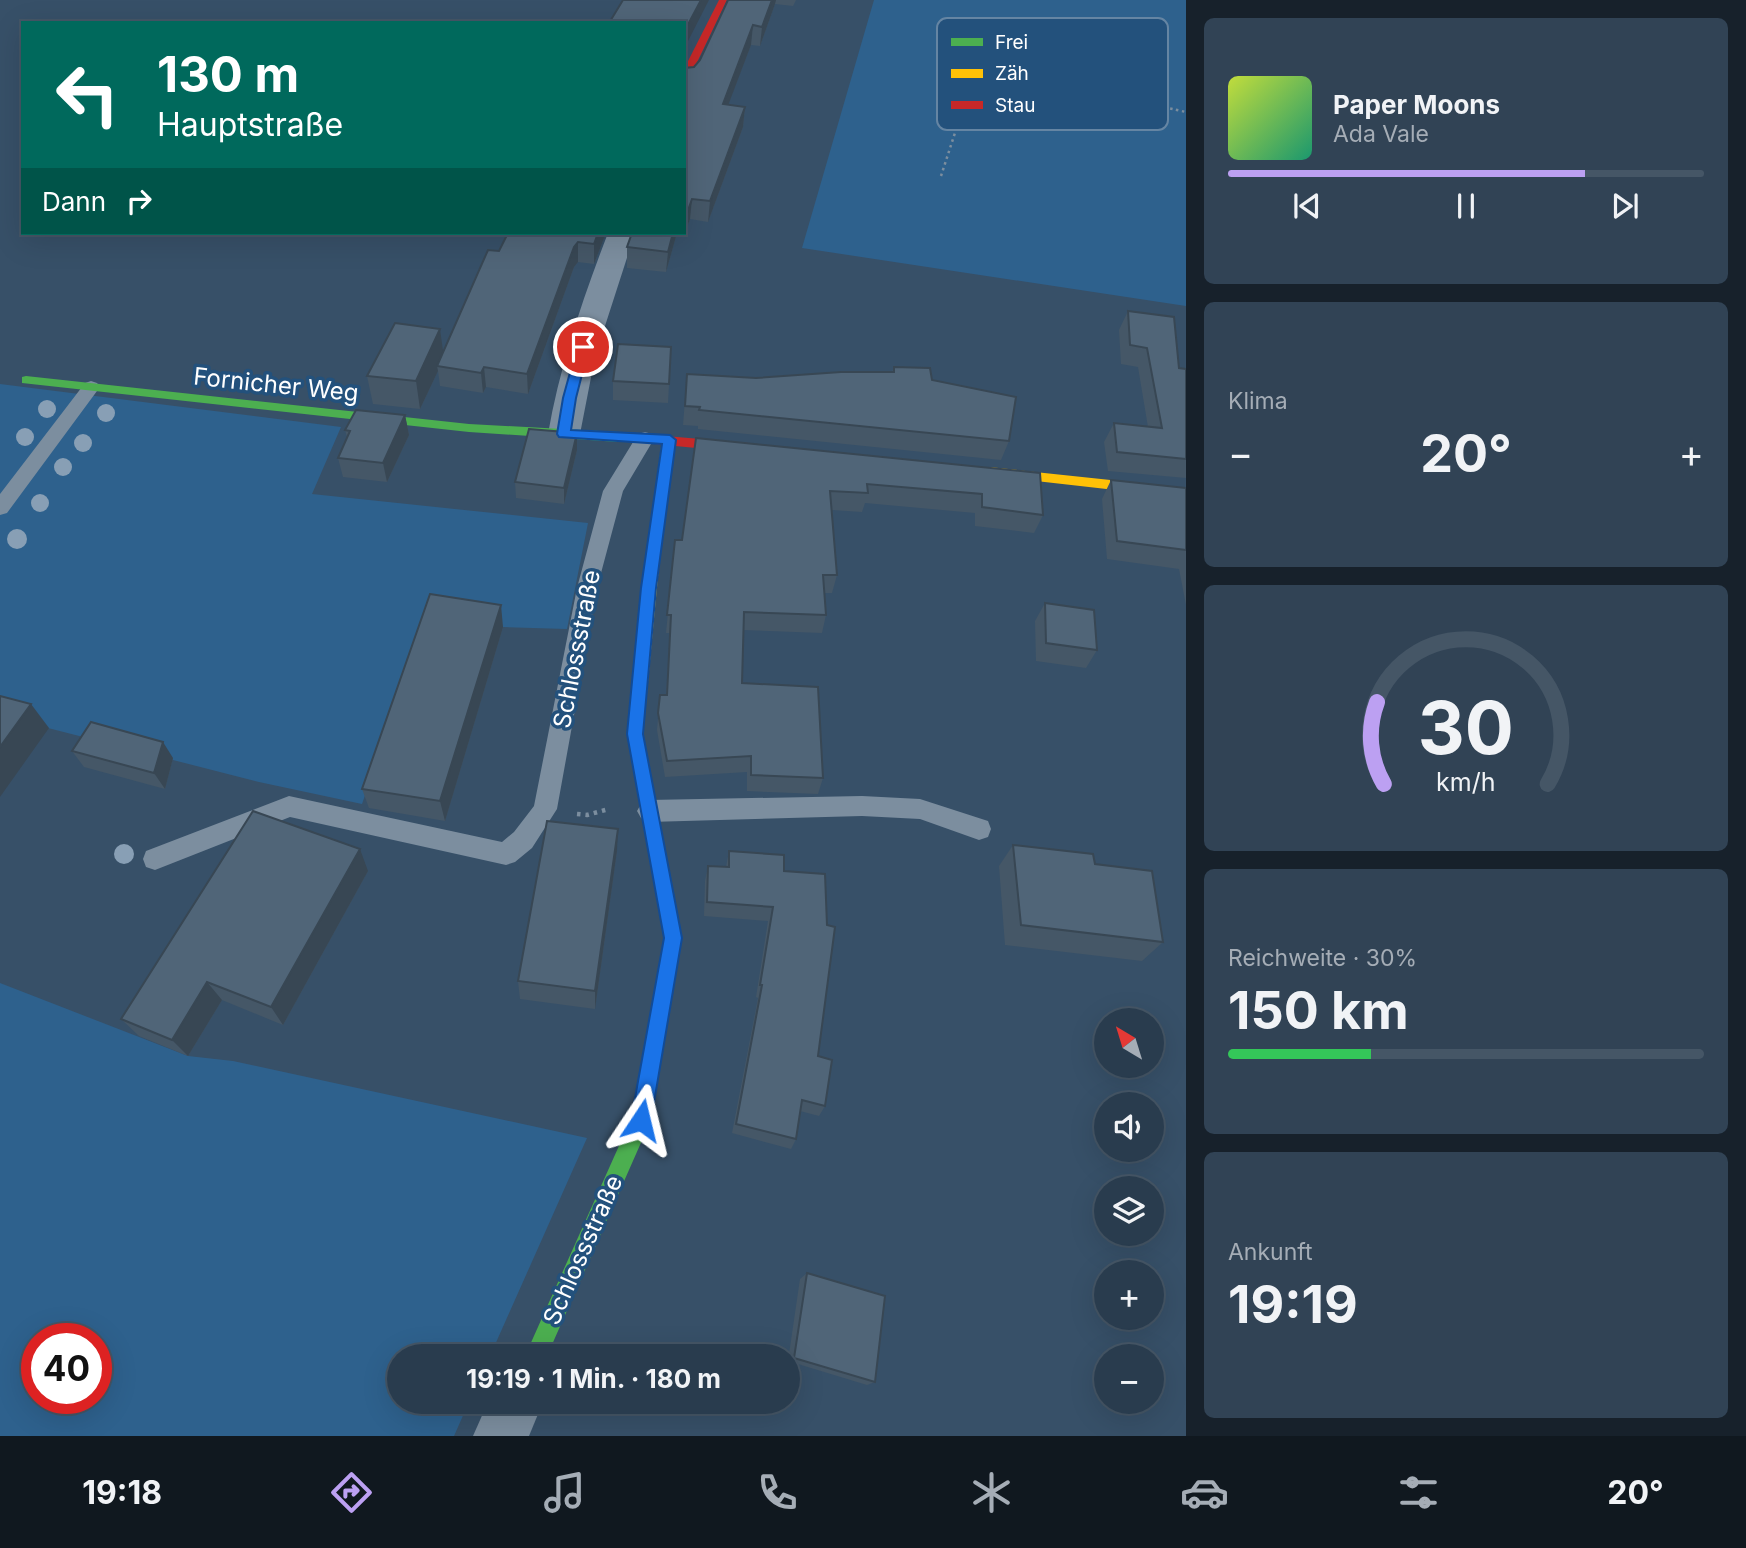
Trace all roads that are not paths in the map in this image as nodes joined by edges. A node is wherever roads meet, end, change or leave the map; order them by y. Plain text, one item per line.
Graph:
1 (723, 0) edge
2 (686, 75) edge
3 (620, 235) edge
4 (26, 380) dead end
5 (91, 387) junction
6 (564, 434) junction
7 (645, 439) junction
8 (670, 440) junction
9 (765, 449) edge
10 (968, 470) edge
11 (1186, 493) edge
12 (0, 508) edge
13 (649, 811) junction
14 (979, 829) dead end
15 (155, 859) dead end
16 (541, 1344) edge
17 (511, 1414) edge
18 (501, 1436) edge

1 - 2 street
3 - 6 street
4 - 5 street, Fornicher Weg
5 - 6 street, Fornicher Weg
5 - 12 lane
6 - 7 street, Fornicher Weg
7 - 8 street, Fornicher Weg
7 - 15 lane, Schlossstraße
8 - 9 street, Fornicher Weg
8 - 13 street, Schlossstraße
10 - 11 street
13 - 14 lane
13 - 16 street, Schlossstraße
17 - 18 street

